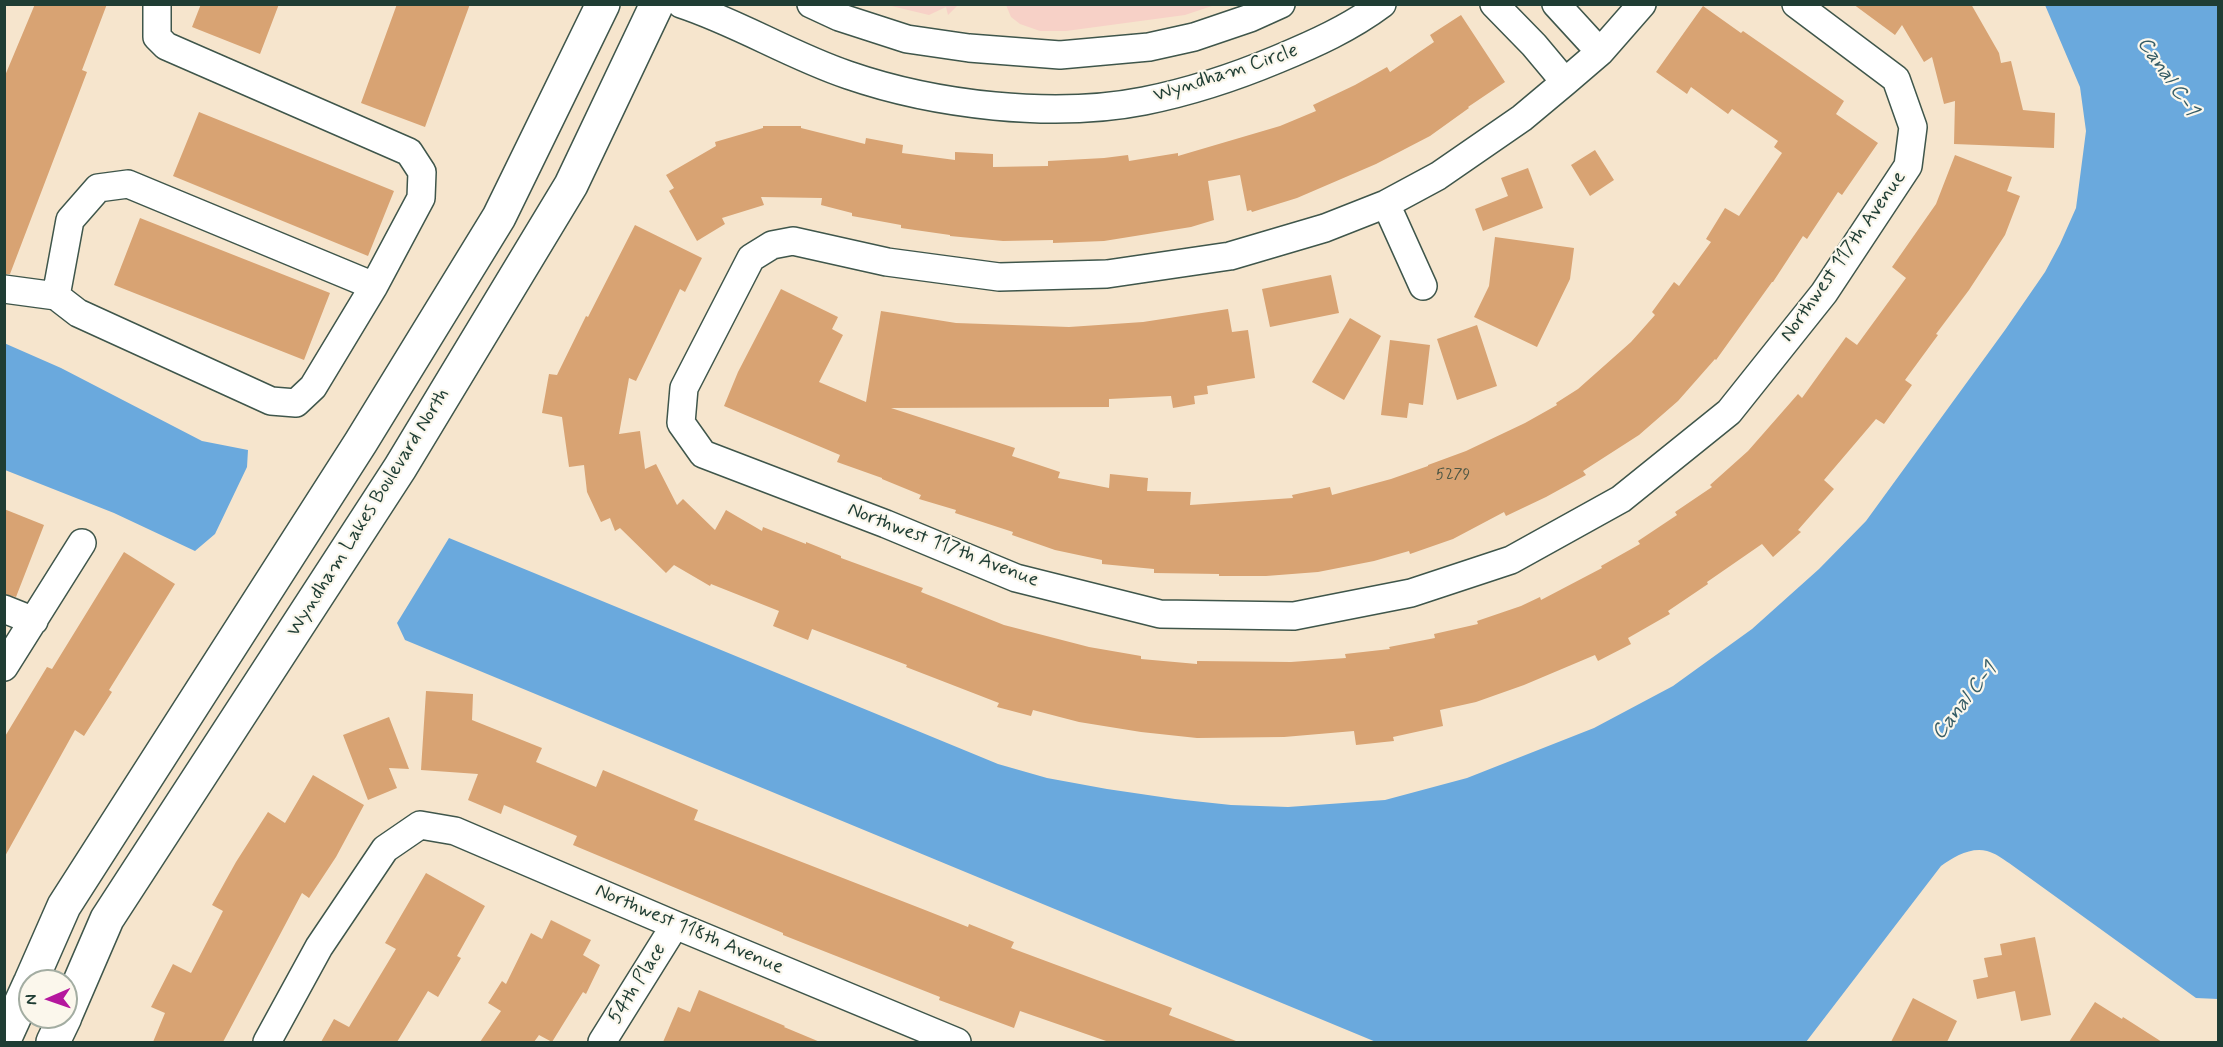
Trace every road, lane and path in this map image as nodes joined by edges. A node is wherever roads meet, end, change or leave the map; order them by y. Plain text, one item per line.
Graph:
1 (157, 4) edge
2 (603, 4) edge
3 (657, 4) edge
4 (681, 4) edge
5 (811, 4) edge
6 (1281, 4) edge
7 (1382, 4) edge
8 (1494, 4) edge
9 (1642, 4) edge
10 (1796, 4) edge
11 (1561, 10) edge
12 (1534, 45) junction
13 (1600, 52) junction
14 (1564, 82) junction
15 (1386, 204) junction
16 (374, 286) junction
17 (1423, 286) dead end
18 (4, 289) edge
19 (56, 296) junction
20 (82, 543) dead end
21 (4, 609) edge
22 (34, 621) junction
23 (4, 667) edge
24 (675, 925) junction
25 (36, 969) edge
26 (78, 986) edge
27 (18, 1009) edge
28 (4, 1040) edge
29 (267, 1042) edge
30 (602, 1042) edge
31 (957, 1042) edge

1 - 16 street
2 - 25 street
3 - 26 street, Wyndham Lakes Boulevard North
4 - 7 street, Wyndham Circle
5 - 6 street
8 - 12 street
9 - 13 street
10 - 15 street, Northwest 117th Avenue
11 - 12 street
11 - 13 street
12 - 14 street
13 - 14 street
14 - 15 street
15 - 17 street
16 - 19 street
16 - 19 street
18 - 19 street
20 - 22 street
21 - 22 street
22 - 23 street
24 - 29 street, Northwest 118th Avenue
24 - 30 street, 54th Place
24 - 31 street, Northwest 118th Avenue
27 - 28 street

